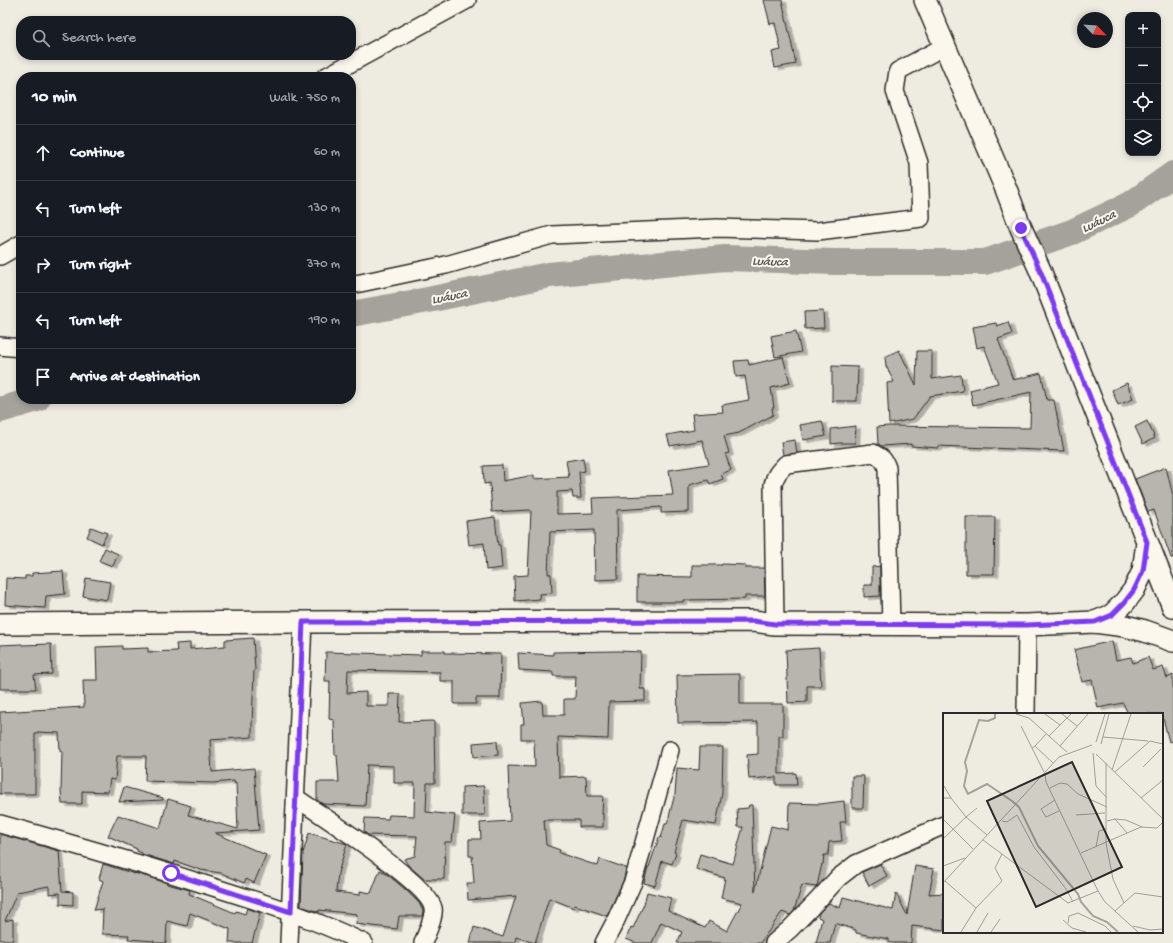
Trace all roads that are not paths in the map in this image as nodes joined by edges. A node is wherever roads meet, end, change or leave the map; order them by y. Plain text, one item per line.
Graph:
1 (467, 0) edge
2 (925, 0) edge
3 (945, 46) junction
4 (334, 72) edge
5 (16, 247) edge
6 (0, 256) edge
7 (356, 284) edge
8 (0, 346) edge
9 (16, 348) edge
10 (1147, 542) junction
11 (1173, 607) edge
12 (303, 622) junction
13 (1095, 622) junction
14 (0, 624) edge
15 (775, 624) junction
16 (891, 625) junction
17 (1027, 625) junction
18 (1173, 641) edge
19 (1026, 713) edge
20 (670, 750) dead end
21 (296, 798) junction
22 (0, 824) edge
23 (943, 825) edge
24 (291, 912) junction
25 (289, 943) edge
26 (364, 943) edge
27 (423, 943) edge
28 (604, 943) edge
29 (774, 943) edge

1 - 4 street
2 - 3 main road
3 - 7 street
3 - 10 main road
5 - 6 street
8 - 9 street
10 - 11 main road
10 - 13 main road
12 - 14 main road
12 - 15 main road
12 - 21 street
13 - 17 main road
13 - 18 main road
15 - 16 main road
15 - 16 street
16 - 17 main road
17 - 19 street
20 - 28 street
21 - 24 street
21 - 27 street
22 - 24 street
23 - 29 street
24 - 25 street
24 - 26 street

